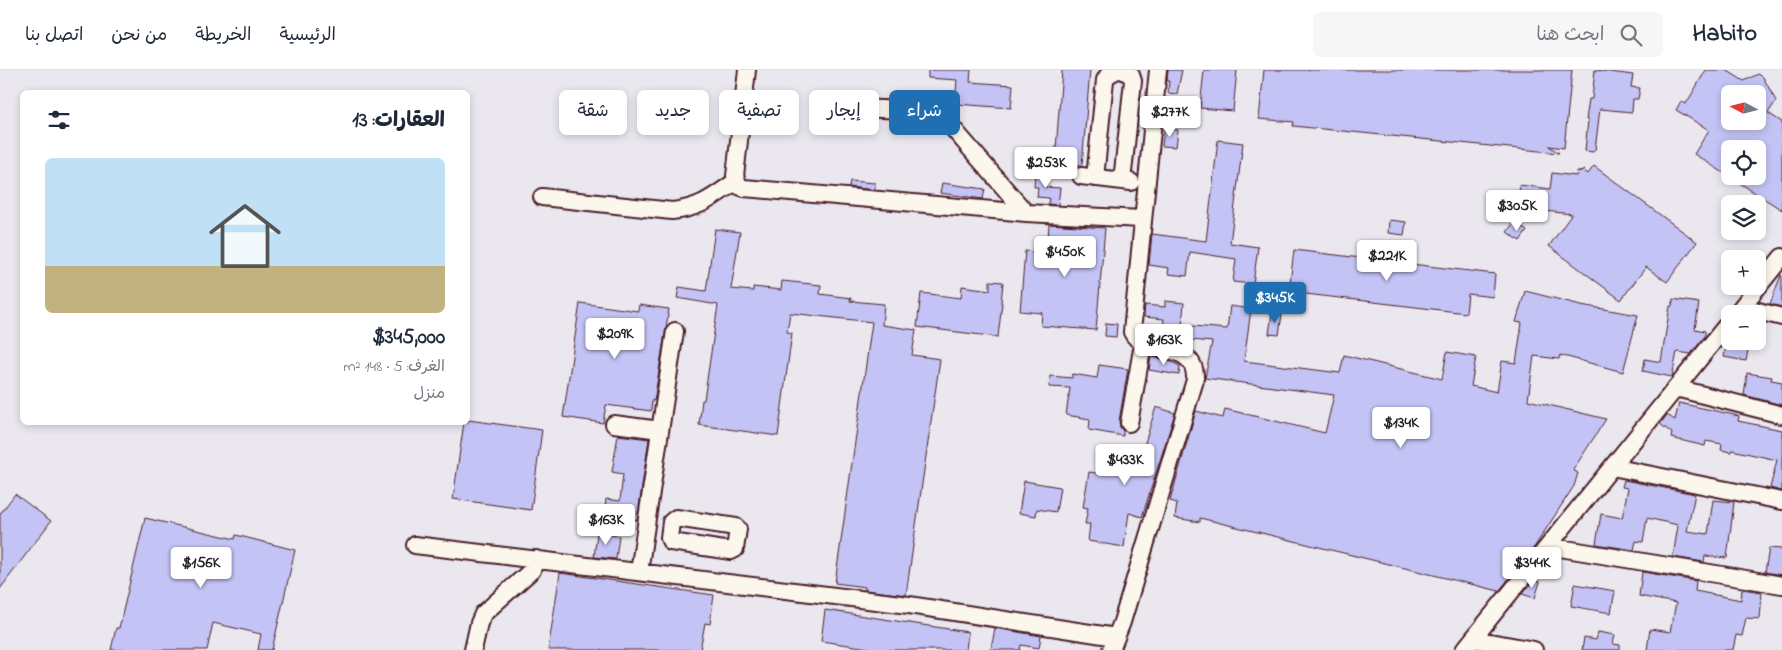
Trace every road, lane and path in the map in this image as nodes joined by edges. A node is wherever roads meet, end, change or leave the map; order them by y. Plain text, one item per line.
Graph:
1 (746, 70) edge
2 (1116, 70) edge
3 (1122, 70) edge
4 (1158, 70) edge
5 (879, 110) edge
6 (1122, 180) junction
7 (736, 181) junction
8 (1146, 183) junction
9 (542, 197) dead end
10 (1026, 213) junction
11 (1142, 220) junction
12 (1782, 257) edge
13 (1743, 305) edge
14 (1766, 314) edge
15 (1782, 317) edge
16 (675, 331) dead end
17 (1721, 332) edge
18 (1143, 344) junction
19 (1676, 388) junction
20 (1782, 414) edge
21 (1130, 423) dead end
22 (614, 424) dead end
23 (660, 430) junction
24 (1612, 467) junction
25 (1782, 501) edge
26 (645, 530) junction
27 (669, 533) dead end
28 (415, 544) dead end
29 (1548, 546) junction
30 (536, 559) junction
31 (639, 572) junction
32 (1782, 585) edge
33 (1114, 643) edge
34 (1468, 644) edge
35 (473, 650) edge
36 (1534, 650) edge

1 - 7 street
2 - 6 street
3 - 6 street
4 - 8 street
5 - 10 street
6 - 8 street
7 - 9 street
7 - 10 street
8 - 11 street
10 - 11 street
11 - 18 street
12 - 13 street
14 - 15 street
16 - 23 street
17 - 19 street
18 - 21 street
18 - 33 street
19 - 20 street
19 - 24 street
22 - 23 street
23 - 26 street
24 - 25 street
24 - 29 street
26 - 27 street
26 - 31 street
28 - 30 street
29 - 32 street
29 - 34 street
30 - 31 street
30 - 35 street
31 - 33 street
34 - 36 street

